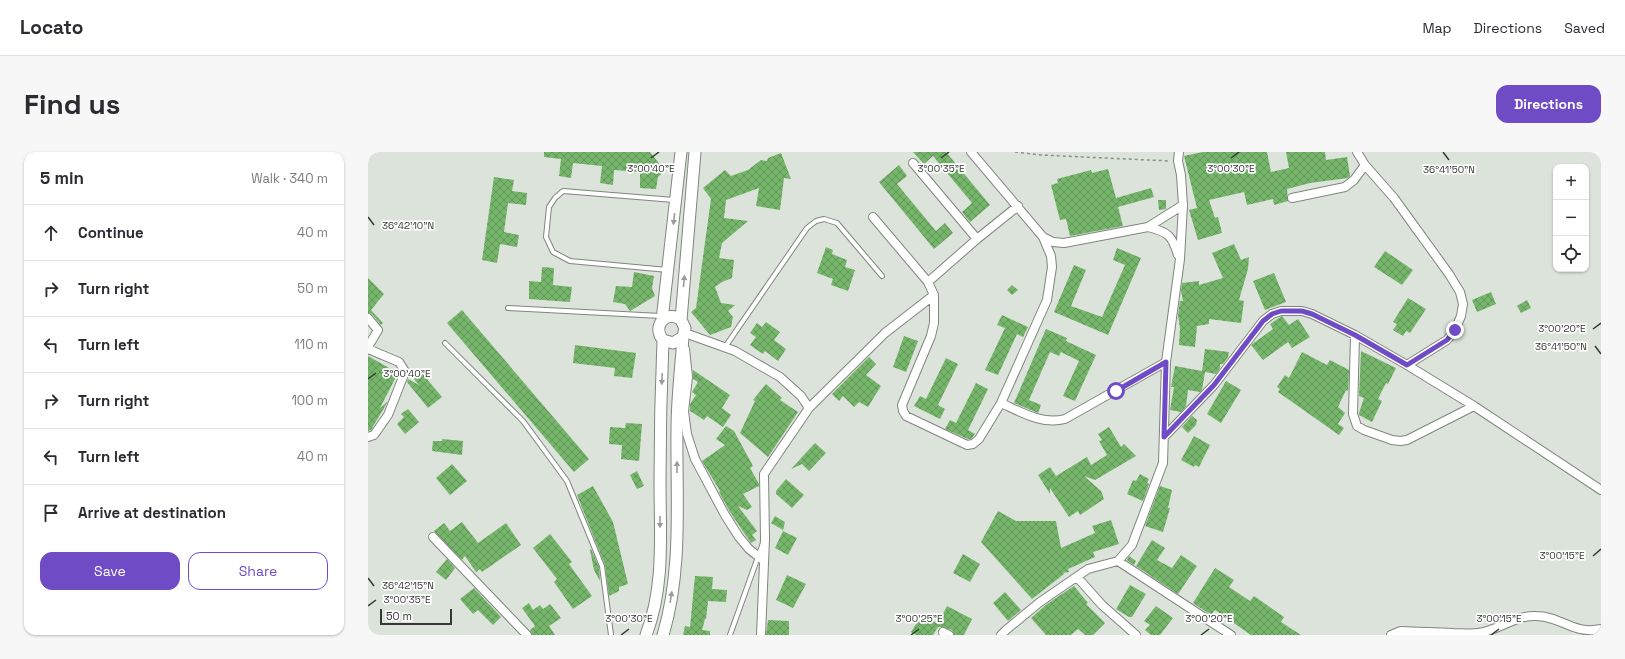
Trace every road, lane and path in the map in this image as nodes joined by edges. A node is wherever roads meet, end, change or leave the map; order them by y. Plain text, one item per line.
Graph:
1 (681, 152) edge
2 (695, 152) edge
3 (971, 152) edge
4 (1015, 152) edge
5 (1173, 152) edge
6 (1179, 152) edge
7 (1357, 152) edge
8 (1178, 161) junction
9 (913, 163) dead end
10 (1366, 165) junction
11 (1292, 198) dead end
12 (676, 200) junction
13 (1182, 205) junction
14 (1018, 206) junction
15 (874, 217) dead end
16 (1148, 228) junction
17 (1044, 237) junction
18 (977, 239) junction
19 (1180, 259) junction
20 (668, 270) junction
21 (882, 276) dead end
22 (928, 282) junction
23 (934, 295) junction
24 (508, 308) dead end
25 (368, 318) edge
26 (663, 318) junction
27 (681, 320) junction
28 (684, 335) junction
29 (1355, 335) junction
30 (664, 340) junction
31 (445, 343) dead end
32 (724, 347) junction
33 (368, 348) edge
34 (1166, 362) junction
35 (1407, 365) junction
36 (1001, 402) junction
37 (1474, 406) junction
38 (809, 408) junction
39 (368, 437) edge
40 (1164, 437) junction
41 (1601, 490) edge
42 (433, 537) dead end
43 (761, 558) junction
44 (1118, 561) junction
45 (1077, 577) junction
46 (1601, 629) edge
47 (527, 635) edge
48 (612, 635) edge
49 (646, 635) edge
50 (663, 635) edge
51 (730, 635) edge
52 (762, 635) edge
53 (1001, 635) edge
54 (1136, 635) edge
55 (1231, 635) edge
56 (1391, 635) edge

1 - 12 main road
27 -> 2 main road
3 - 14 street
4 - 8 path
5 - 8 street
6 - 8 street
7 - 10 street
8 - 13 street
9 - 18 street
10 - 11 street
10 - 35 street
12 -> 20 main road
12 - 20 lane
13 - 16 street
13 - 19 street
14 - 17 street
14 - 18 street
15 - 22 street
16 - 17 street
16 - 19 street
17 - 36 street
18 - 22 street
19 - 34 street
20 - 26 main road
21 - 32 lane
22 - 23 street
23 - 36 street
23 - 38 street
24 - 26 lane
25 - 33 street
26 - 27 main road
26 - 30 main road
27 - 28 main road
28 - 30 main road
28 - 32 street
28 - 43 street
50 -> 28 main road
29 - 35 street
29 - 37 street
29 - 40 street
30 -> 49 main road
31 - 48 lane
32 - 38 street
33 - 39 street
34 - 36 street
34 - 40 street
35 - 37 street
37 - 41 street
38 - 43 street
40 - 44 street
42 - 47 street
43 - 51 lane
43 - 52 street
44 - 45 street
44 - 55 street
45 - 53 street
45 - 54 street
46 - 56 street

